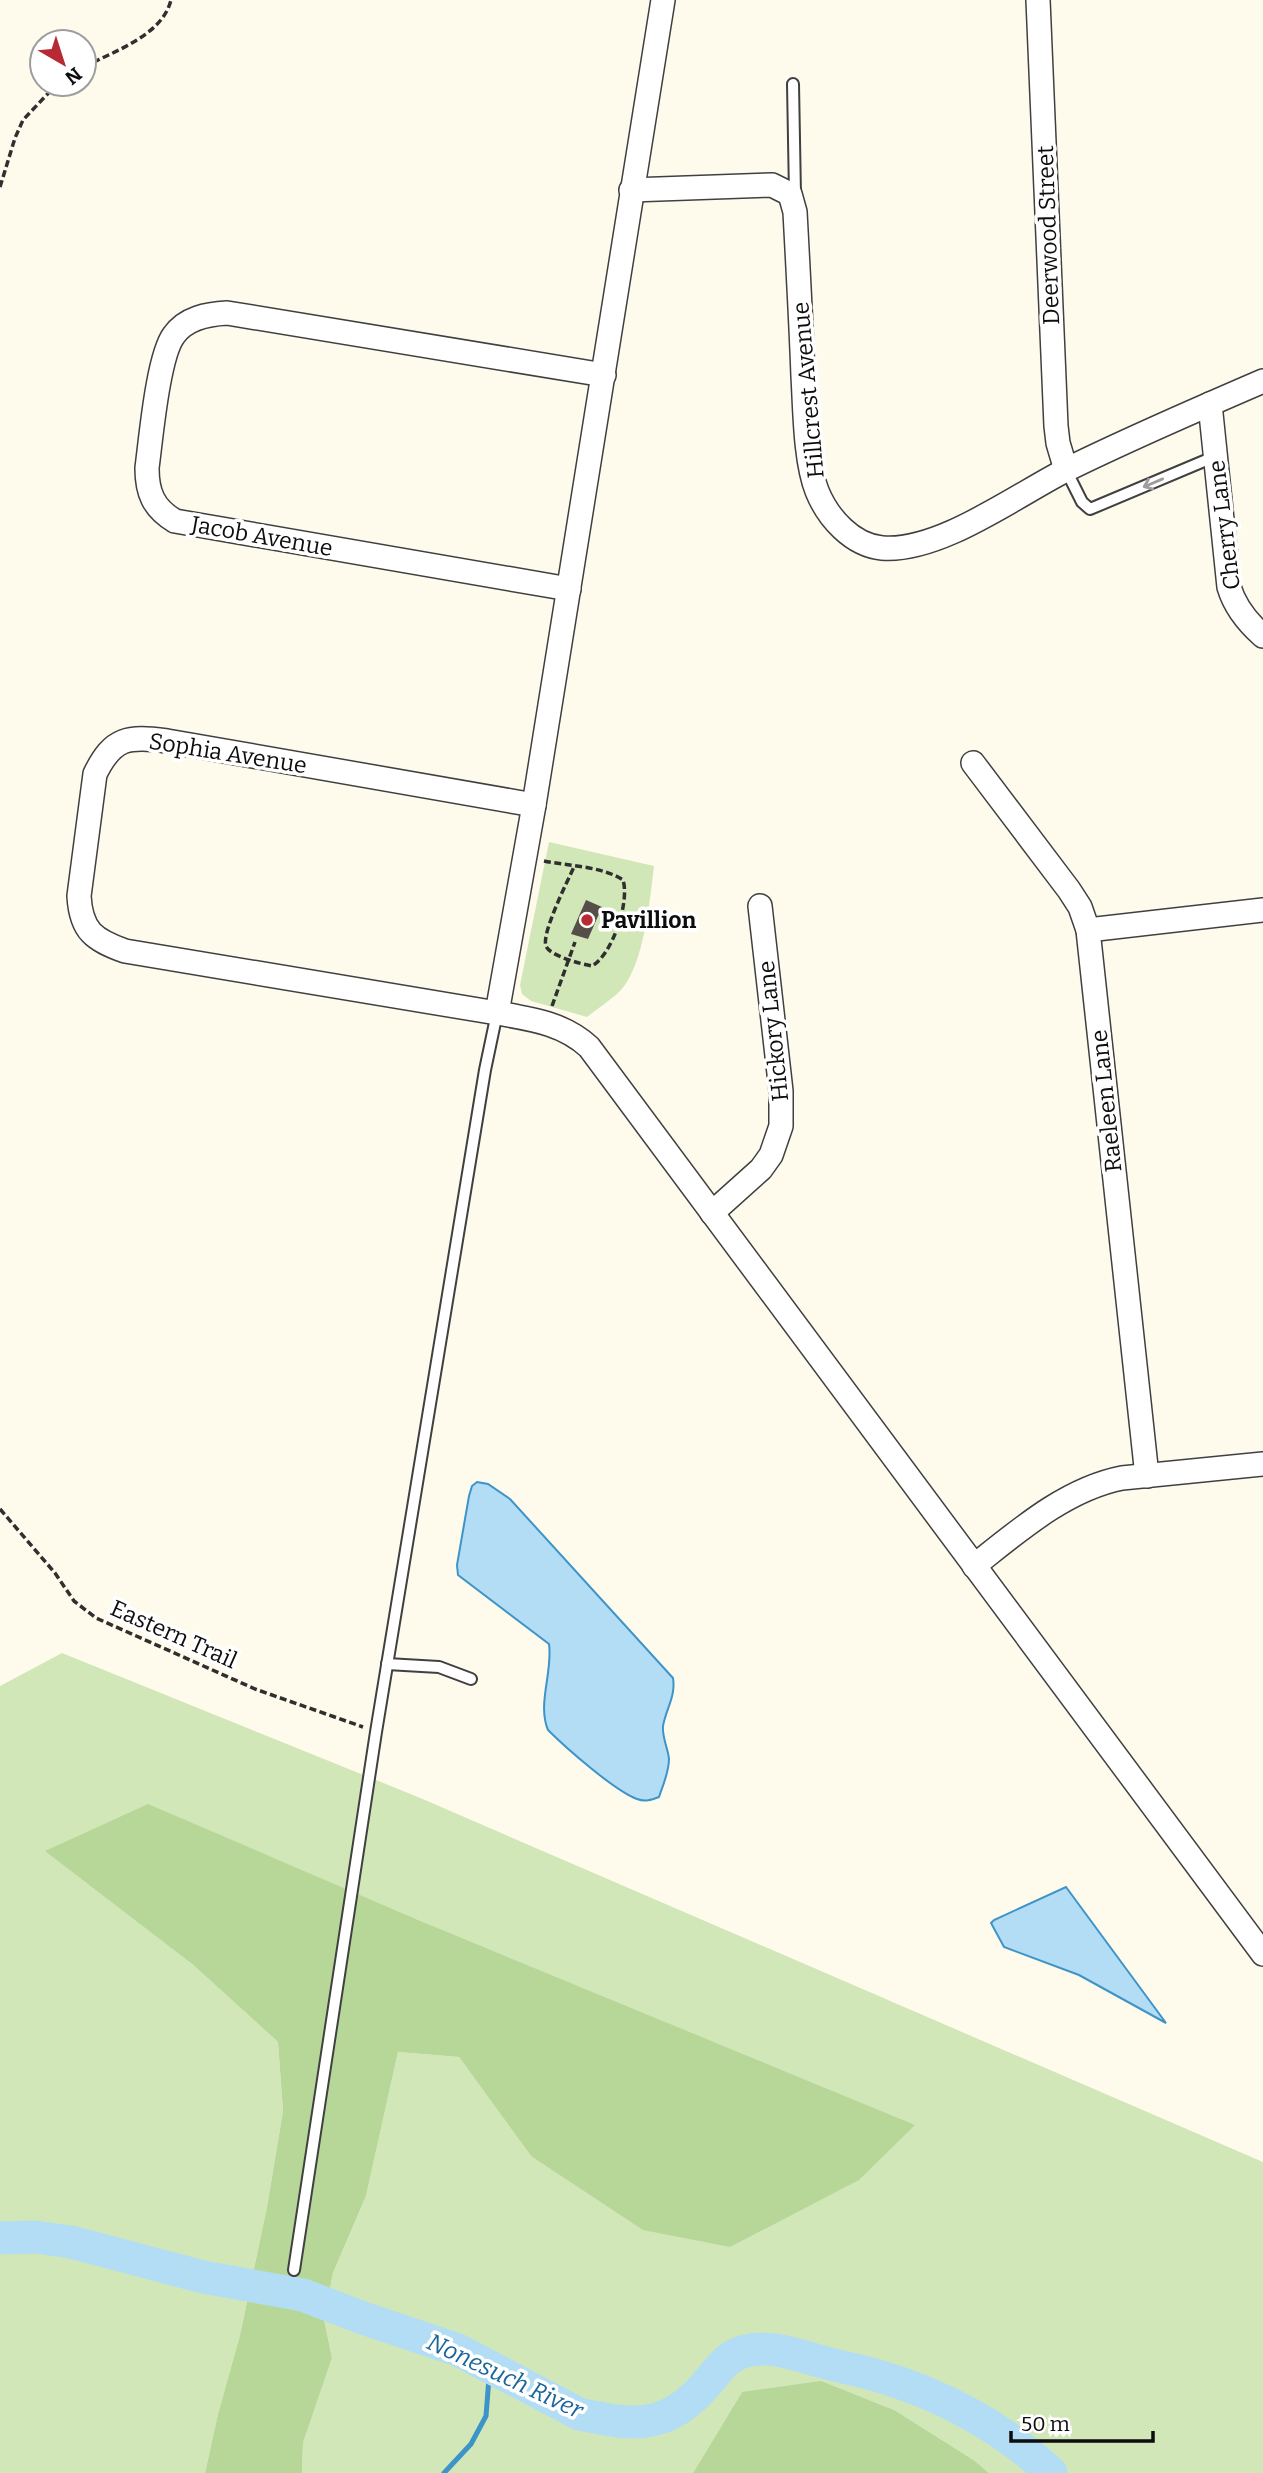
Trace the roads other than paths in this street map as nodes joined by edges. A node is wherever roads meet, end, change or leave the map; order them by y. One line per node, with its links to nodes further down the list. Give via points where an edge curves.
1 (663, 0): 4 (street)
2 (1038, 0): 10 (street, Deerwood Street, via 1056,426)
3 (793, 84): 5 (lane)
4 (631, 190): 5 (street, via 772,185 790,194); 6 (street)
5 (795, 212): 10 (street, Hillcrest Avenue, via 812,468 823,503 839,526 874,547 908,547 977,519)
6 (604, 374): 11 (street); 11 (street, Jacob Avenue, via 227,313 203,316 182,326 164,357 147,482 153,502 175,521)
7 (1263, 381): 8 (street, Hillcrest Avenue)
8 (1210, 404): 9 (street, Cherry Lane); 10 (street, Hillcrest Avenue)
9 (1216, 456): 10 (lane, one-way to 10, via 1090,509); 12 (street, Cherry Lane, via 1229,587 1241,613)
10 (1066, 470)
11 (569, 589): 14 (street)
12 (1263, 636)
13 (973, 763): 17 (street, Raeleen Lane, via 1069,890)
14 (534, 805): 18 (street); 18 (street, Sophia Avenue, via 146,738 122,741 111,748 95,775 79,896 83,923 110,946)
15 (760, 906): 19 (street, Hickory Lane, via 781,1126 761,1169)
16 (1263, 910): 17 (street)
17 (1088, 930): 21 (street, Raeleen Lane)
18 (497, 1013): 19 (street, Sophia Avenue, via 564,1028 589,1046); 23 (lane)
19 (712, 1213): 22 (street, Sophia Avenue)
20 (1263, 1464): 21 (street)
21 (1147, 1476): 22 (street, via 1089,1488 1044,1514)
22 (974, 1566): 25 (street, Sophia Avenue)
23 (387, 1664): 24 (lane, via 439,1668); 26 (lane)
24 (471, 1679)
25 (1263, 1954)
26 (294, 2270)

